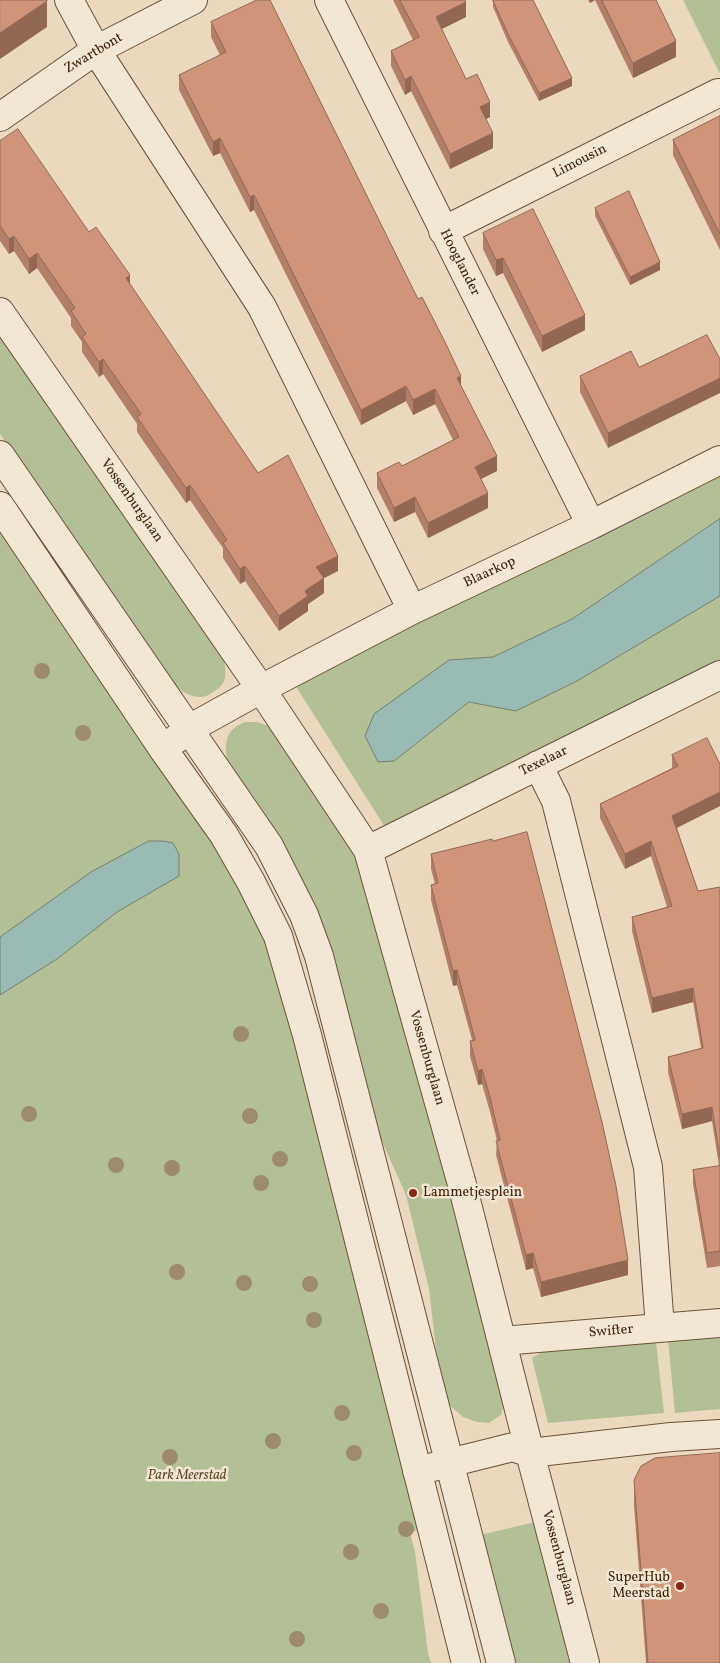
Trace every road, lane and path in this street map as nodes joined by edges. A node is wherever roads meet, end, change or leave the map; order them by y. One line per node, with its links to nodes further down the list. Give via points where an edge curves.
1 (69, 0): 4 (street)
2 (193, 0): 4 (street, Zwartbont)
3 (329, 0): 7 (street, Hooglander)
4 (96, 50): 6 (street, Zwartbont); 13 (street, via 262,307)
5 (718, 93): 7 (street, Limousin)
6 (0, 117)
7 (443, 231): 12 (street, Hooglander)
8 (0, 312): 15 (street, Vossenburglaan)
9 (0, 455): 16 (street)
10 (720, 460): 12 (street, Blaarkop)
11 (0, 506): 17 (street)
12 (591, 525): 13 (street, Blaarkop)
13 (412, 610): 15 (street, Blaarkop)
14 (720, 675): 18 (street, Texelaar)
15 (261, 690): 16 (street); 19 (street, Vossenburglaan)
16 (189, 729): 17 (street); 25 (street, via 269,846 304,915 319,956)
17 (163, 749): 26 (street, via 224,835 278,936 307,1035)
18 (538, 765): 19 (street, Texelaar); 21 (street, via 556,801 648,1167)
19 (368, 850): 22 (street, Vossenburglaan, via 463,1188)
20 (720, 1323): 21 (street, Swifter)
21 (660, 1328): 22 (street, Swifter)
22 (502, 1341): 24 (street, Vossenburglaan)
23 (720, 1434): 24 (street)
24 (530, 1453): 25 (street, via 513,1447); 29 (street, Vossenburglaan)
25 (450, 1463): 26 (street); 28 (street)
26 (417, 1471): 27 (street)
27 (466, 1663)
28 (501, 1663)
29 (585, 1663)

